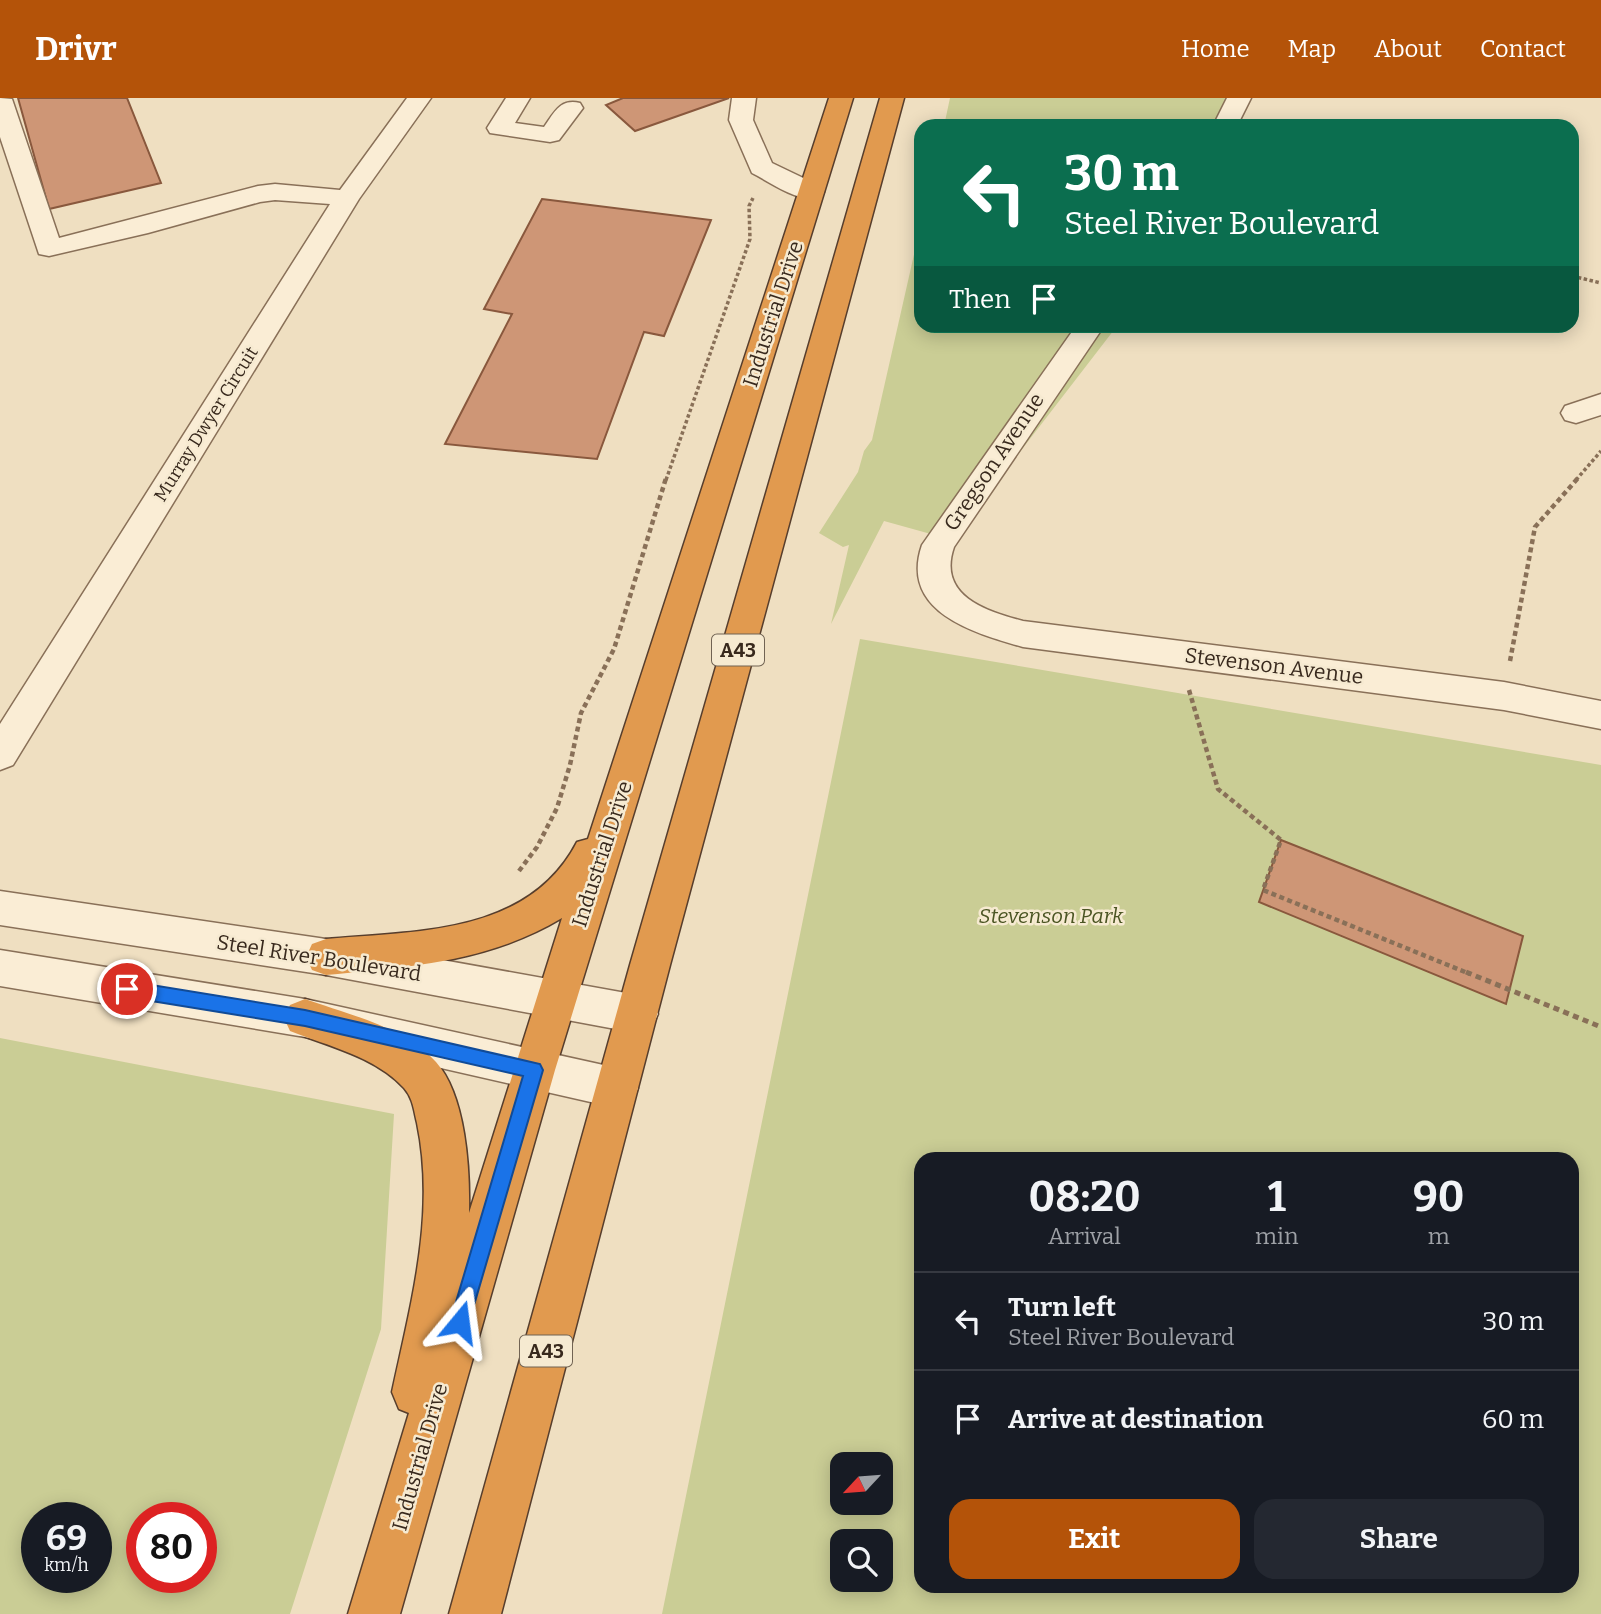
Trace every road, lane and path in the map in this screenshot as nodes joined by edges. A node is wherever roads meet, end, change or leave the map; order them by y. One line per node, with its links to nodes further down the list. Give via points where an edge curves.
1 (419, 98): 12 (street, Murray Dwyer Circuit)
2 (518, 98): 8 (street, via 499,128 550,135)
3 (744, 98): 10 (street, via 741,120)
4 (841, 98): 11 (highway, Industrial Drive)
5 (892, 98): 28 (highway, A43)
6 (1239, 98): 9 (street)
7 (0, 99): 12 (street, via 49,248 258,194)
8 (571, 108)
9 (1228, 119)
10 (761, 167): 11 (street); 23 (path, via 749,206 750,239 678,440 614,649 583,705 562,794 546,833)
11 (811, 192): 22 (highway, Industrial Drive)
12 (347, 198): 21 (street, Murray Dwyer Circuit)
13 (1579, 278): 14 (path)
14 (1601, 283)
15 (1085, 333): 17 (street, Gregson Avenue, via 937,545 933,566 937,584)
16 (1601, 451): 19 (path, via 1535,527)
17 (952, 605): 18 (street, Stevenson Avenue, via 979,622 1023,634)
18 (1183, 654): 19 (street, Stevenson Avenue); 30 (path, via 1186,682 1218,789 1282,840 1263,890)
19 (1504, 696): 20 (street, Stevenson Avenue)
20 (1601, 715)
21 (0, 755)
22 (621, 797): 25 (highway, via 577,880 528,919 463,942); 27 (highway, Industrial Drive)
23 (517, 874)
24 (0, 908): 25 (street, Steel River Boulevard)
25 (326, 957): 27 (street, Steel River Boulevard)
26 (0, 968): 29 (street)
27 (556, 999): 28 (street, Steel River Boulevard); 31 (highway, Industrial Drive)
28 (636, 1014): 32 (highway, A43)
29 (305, 1018): 31 (street); 33 (highway, via 376,1045 405,1063 429,1087 443,1135 445,1250)
30 (1601, 1027)
31 (534, 1070): 32 (street); 33 (highway, Industrial Drive)
32 (617, 1088): 34 (highway, A43)
33 (372, 1614)
34 (475, 1614)

